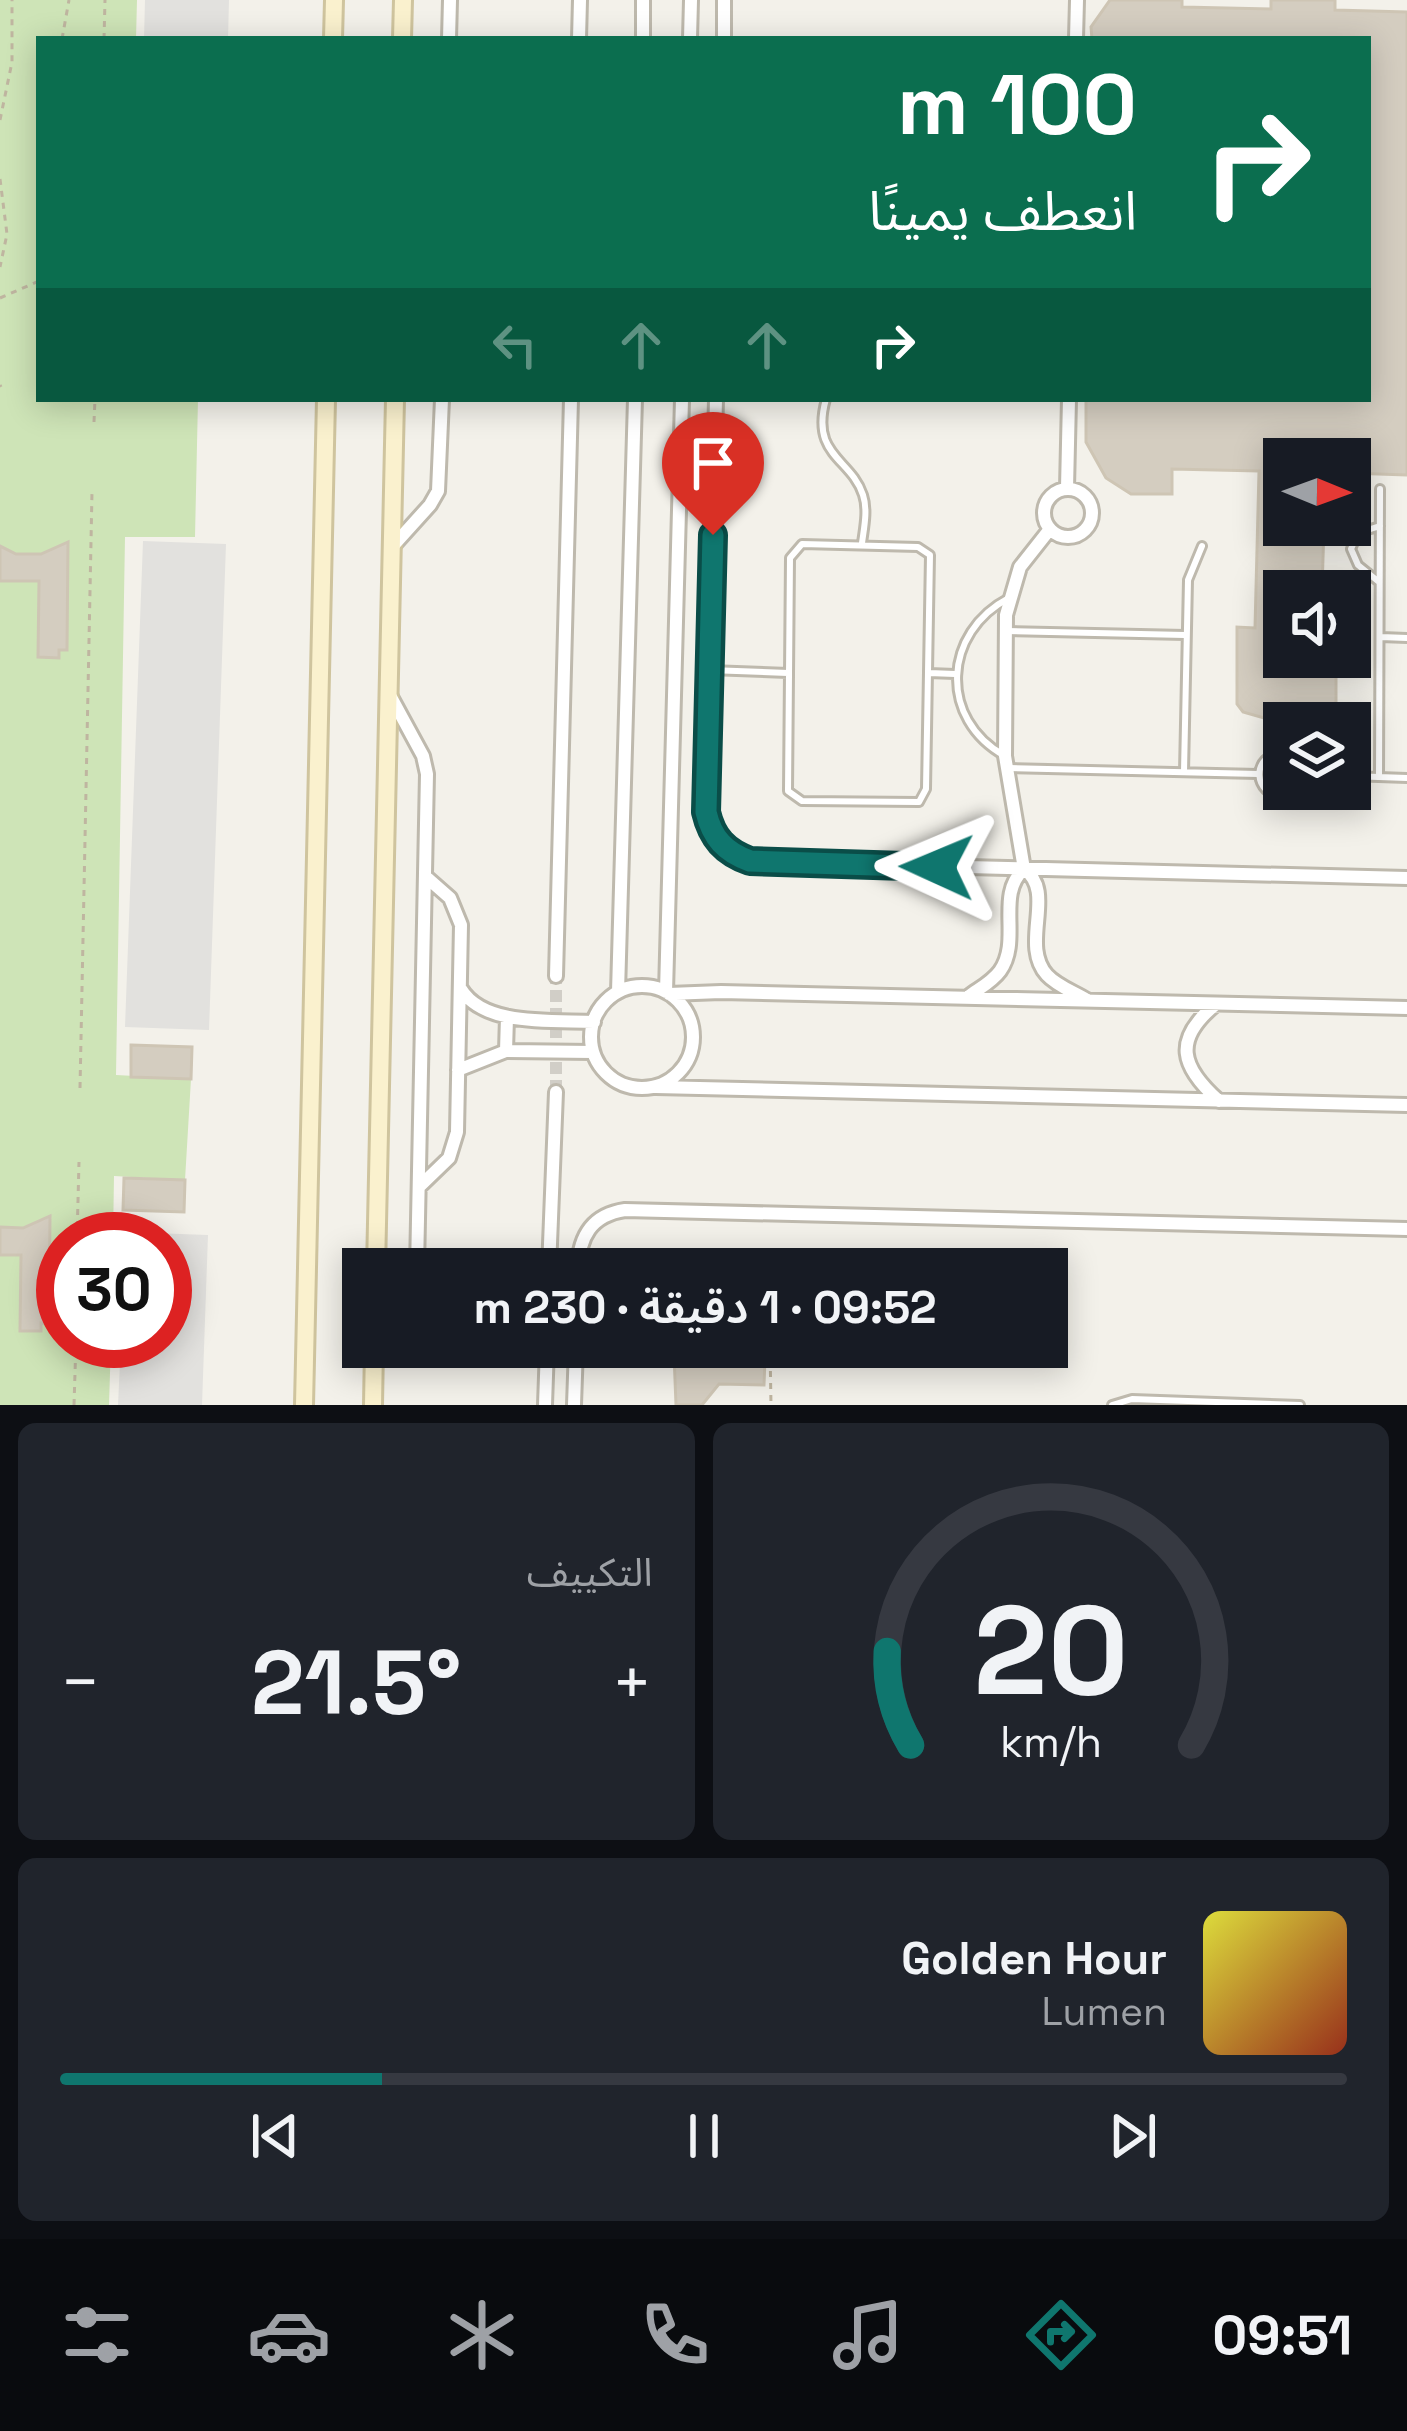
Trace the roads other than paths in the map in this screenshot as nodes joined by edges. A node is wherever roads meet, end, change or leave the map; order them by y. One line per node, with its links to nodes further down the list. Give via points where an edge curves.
1 (334, 0): 9 (main road)
2 (403, 0): 10 (main road)
3 (450, 0): 11 (street)
4 (580, 0): 12 (street)
5 (643, 0): 13 (street)
6 (691, 0): 14 (street)
7 (724, 0): 15 (street)
8 (1077, 0): 16 (street)
9 (333, 36)
10 (402, 36)
11 (449, 36)
12 (579, 36)
13 (643, 36)
14 (690, 36)
15 (724, 36)
16 (1076, 36)
17 (326, 402): 85 (main road)
18 (395, 402): 31 (main road)
19 (442, 402): 31 (street, via 438,491)
20 (571, 402): 57 (street)
21 (635, 402): 59 (street)
22 (682, 402): 60 (street)
23 (716, 402): 39 (street)
24 (826, 402): 30 (lane, via 827,444 864,497)
25 (1069, 402): 26 (street)
26 (1067, 488): 29 (street, via 1045,503); 29 (street, via 1087,497 1089,526 1070,537)
27 (1380, 489): 28 (lane)
28 (1380, 526): 33 (lane); 33 (lane, via 1358,533 1351,549)
29 (1050, 529): 34 (street, via 1019,567)
30 (862, 545): 40 (lane, via 802,544 791,553); 41 (lane, via 918,547 930,555)
31 (393, 546): 43 (main road)
32 (1202, 546): 36 (lane, via 1190,570)
33 (1380, 583): 37 (lane)
34 (1009, 598): 35 (street); 42 (lane, via 967,634)
35 (1006, 631): 36 (lane); 44 (street)
36 (1186, 635): 46 (lane)
37 (1380, 637): 38 (lane); 49 (lane)
38 (1407, 638)
39 (709, 670): 40 (lane); 52 (street, via 706,812 716,838 737,856)
40 (788, 673): 41 (lane, via 790,795 910,804 926,794)
41 (929, 673): 42 (lane)
42 (956, 674): 44 (lane, via 968,723)
43 (389, 695): 53 (street, via 426,765); 76 (main road)
44 (1005, 762): 46 (lane); 52 (street)
45 (1263, 764): 47 (lane)
46 (1184, 772): 47 (lane)
47 (1258, 774): 51 (lane)
48 (1371, 777): 49 (lane)
49 (1379, 777): 50 (lane)
50 (1407, 778)
51 (1263, 788)
52 (1024, 869): 54 (street); 55 (street, via 1011,886); 56 (street, via 1037,885)
53 (425, 876): 58 (street, via 459,916); 74 (street)
54 (1407, 878)
55 (1010, 933): 56 (street); 61 (street, via 1002,967)
56 (1035, 933): 62 (street, via 1042,969)
57 (556, 976)
58 (460, 985): 65 (street, via 475,1004); 69 (street)
59 (618, 992): 60 (street, via 642,986); 66 (street)
60 (668, 993): 61 (street); 70 (street, via 689,1016 693,1045 681,1071)
61 (967, 998): 62 (street)
62 (1088, 1000): 63 (street)
63 (1216, 1004): 64 (street); 72 (street, via 1192,1026 1186,1048 1196,1080)
64 (1407, 1008)
65 (507, 1017): 66 (street); 67 (street)
66 (594, 1022): 68 (street)
67 (506, 1051): 68 (street); 69 (street)
68 (593, 1052): 70 (street, via 618,1082)
69 (458, 1070): 74 (street, via 455,1145)
70 (656, 1087): 72 (street)
71 (556, 1092): 78 (street)
72 (1219, 1101): 73 (street)
73 (1407, 1105)
74 (419, 1186): 77 (street)
75 (1407, 1229): 79 (street, via 625,1210 599,1218)
76 (376, 1248)
77 (418, 1248)
78 (550, 1248)
79 (583, 1248)
80 (374, 1368): 86 (main road)
81 (546, 1368): 87 (street)
82 (575, 1368): 88 (street)
83 (1184, 1402): 84 (lane); 89 (lane)
84 (1216, 1403): 90 (lane)
85 (304, 1405)
86 (373, 1405)
87 (544, 1405)
88 (574, 1405)
89 (1112, 1405)
90 (1300, 1405)

